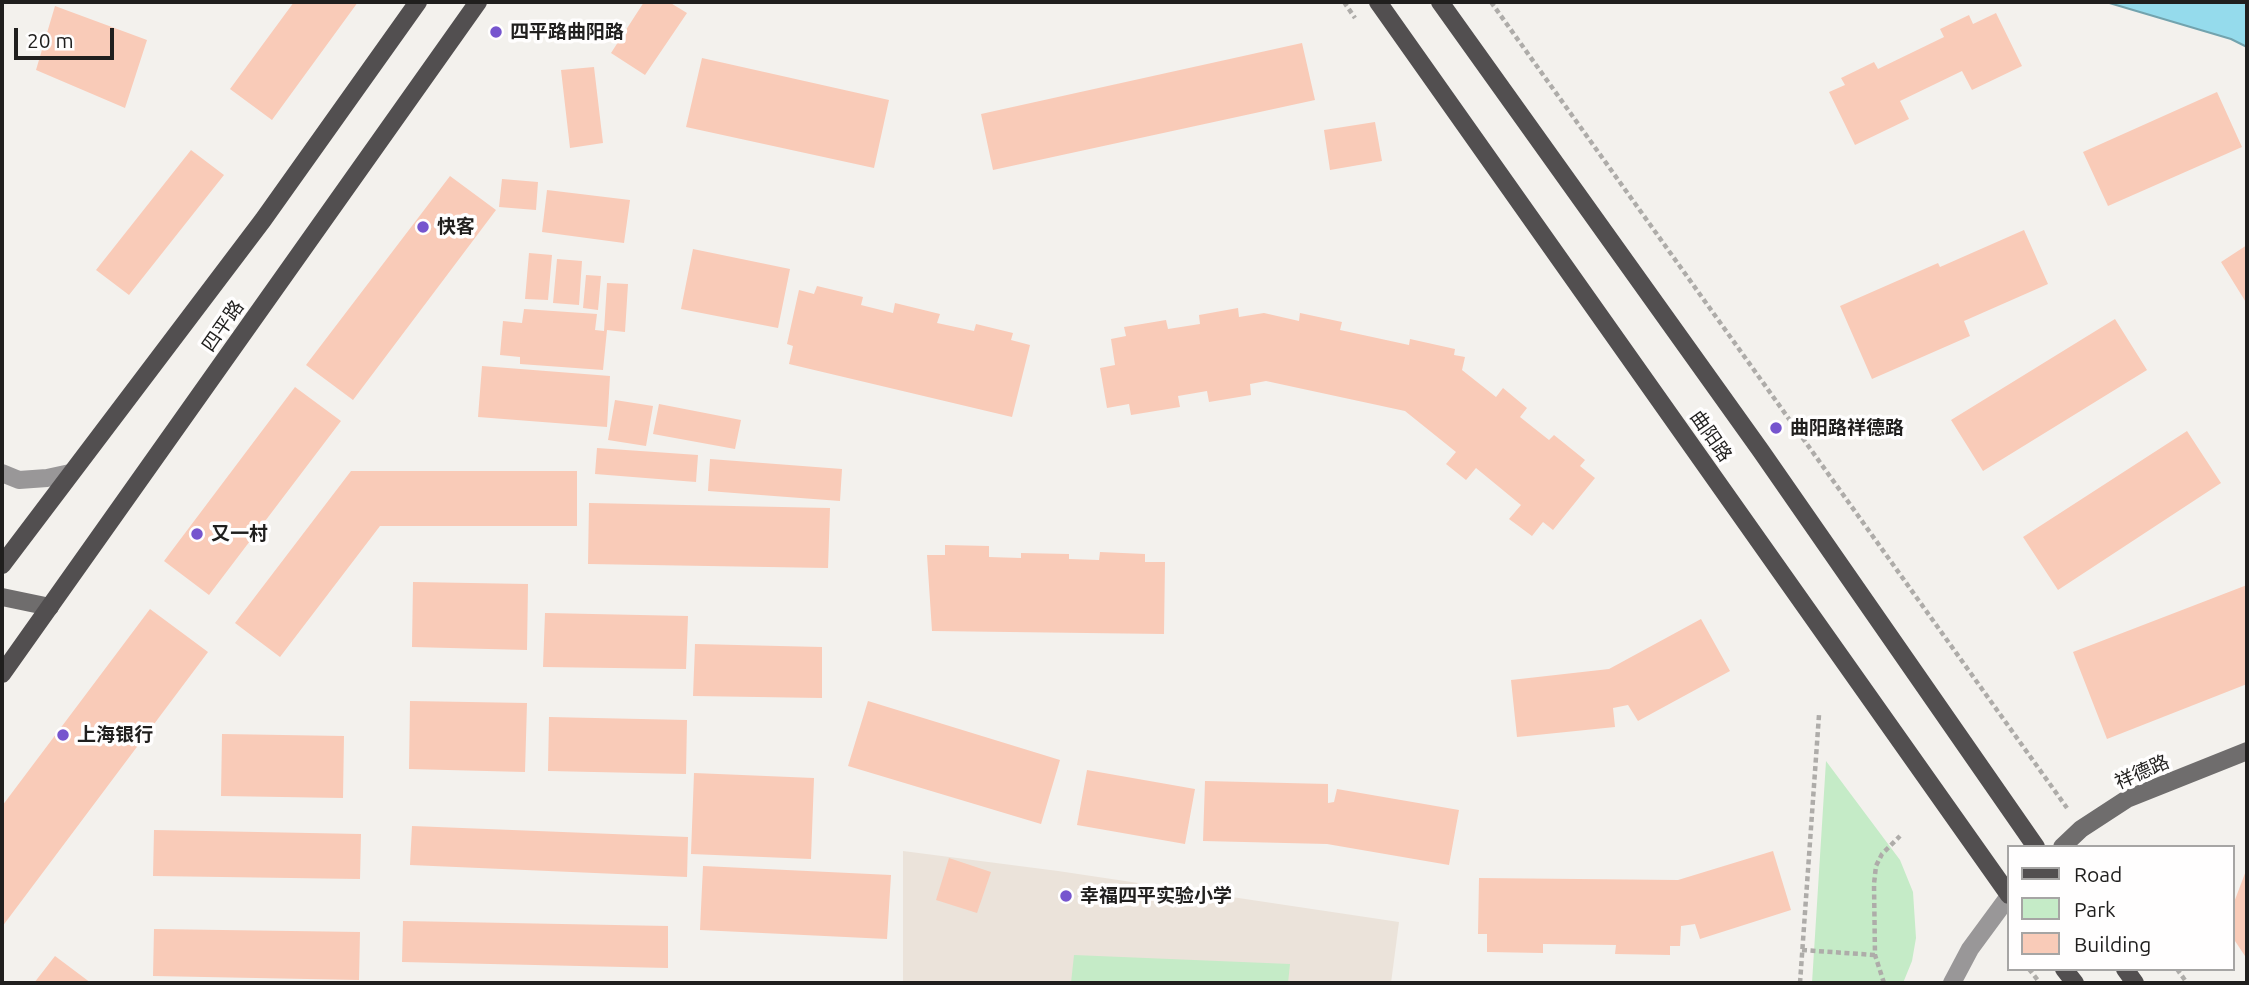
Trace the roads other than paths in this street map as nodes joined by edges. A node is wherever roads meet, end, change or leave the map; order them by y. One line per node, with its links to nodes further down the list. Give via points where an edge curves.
1 (418, 2): 6 (main road, 四平路, via 263,220)
2 (478, 2): 9 (main road, 四平路)
3 (1378, 2): 14 (main road, 曲阳路)
4 (1440, 2): 12 (main road, 曲阳路, via 1761,451)
5 (2, 473): 6 (street, via 19,480)
6 (69, 473): 7 (main road, 四平路)
7 (2, 565)
8 (2, 597): 9 (street)
9 (50, 607): 10 (main road, 四平路)
10 (2, 674)
11 (2247, 751): 13 (street, 祥德路, via 2127,799)
12 (2035, 845)
13 (2064, 845)
14 (2008, 895)
15 (2008, 897): 16 (street, via 1970,949)
16 (1952, 983)

